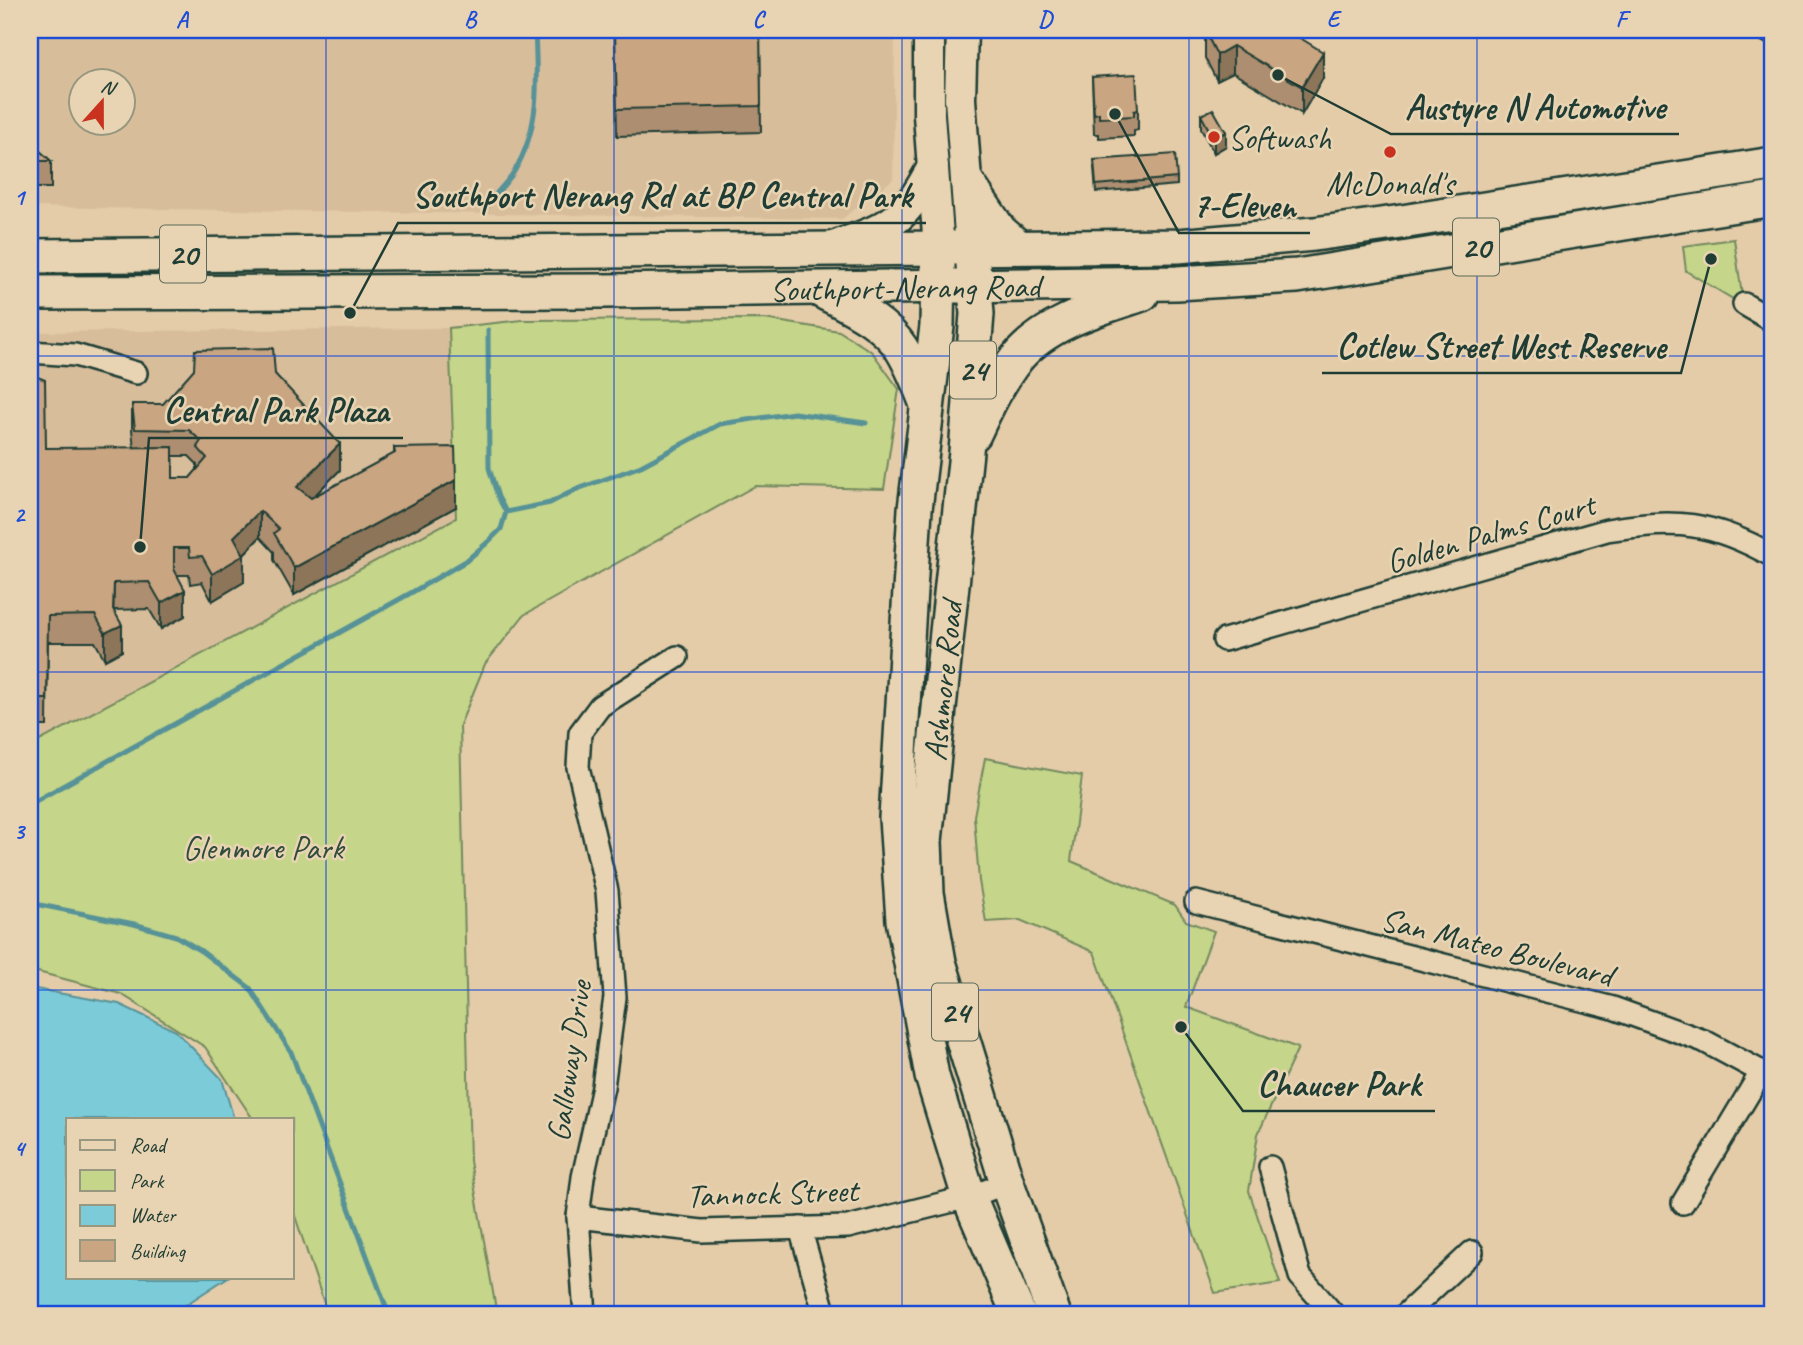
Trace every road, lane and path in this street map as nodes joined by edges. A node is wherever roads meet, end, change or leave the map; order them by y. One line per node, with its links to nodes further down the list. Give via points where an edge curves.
1 (929, 30): 6 (main road, Ashmore Road)
2 (962, 30): 7 (main road, Ashmore Road)
3 (1766, 30): 4 (street)
4 (1773, 34)
5 (1773, 164): 10 (main road, Southport-Nerang Road / 20, via 1314,234 1178,246)
6 (933, 167): 9 (main road, Ashmore Road); 11 (main road, via 898,217)
7 (965, 177): 9 (main road, Ashmore Road); 10 (main road, via 1002,230)
8 (1773, 199): 13 (main road, Southport-Nerang Road / 20, via 1297,276)
9 (955, 248): 10 (main road, Southport-Nerang Road / 20); 11 (main road, Southport-Nerang Road / 20); 14 (main road, Ashmore Road / 24); 16 (main road, Ashmore Road / 24)
10 (1022, 248)
11 (828, 250): 12 (main road, Southport-Nerang Road / 20)
12 (30, 256)
13 (1177, 283): 16 (main road, Southport-Nerang Road / 20); 23 (main road, via 1095,310 1031,344 994,394)
14 (938, 287): 15 (main road, Southport-Nerang Road / 20); 16 (main road, Southport-Nerang Road / 20); 22 (main road, Ashmore Road / 24)
15 (815, 288): 17 (main road, Southport-Nerang Road / 20); 22 (main road, via 875,321 892,337 909,361)
16 (976, 288): 23 (main road, Ashmore Road / 24)
17 (30, 293)
18 (1744, 304): 19 (street)
19 (1773, 321)
20 (30, 352): 21 (street, via 75,355)
21 (136, 373)
22 (927, 405): 31 (main road, Ashmore Road / 24, via 915,509 896,818 910,967 932,1076)
23 (966, 452): 30 (main road, Ashmore Road / 24, via 925,841 927,893 939,962)
24 (1773, 556): 25 (street, Golden Palms Court, via 1749,542 1696,524 1650,523 1607,530)
25 (1224, 640)
26 (677, 657): 33 (street, Galloway Drive, via 600,706 580,733 578,767 607,891 615,997)
27 (1196, 902): 28 (street, San Mateo Boulevard, via 1613,1008 1704,1041)
28 (1768, 1074): 32 (street)
29 (1270, 1167): 40 (street, via 1300,1276)
30 (1007, 1183): 31 (street, Tannock Street); 39 (main road, Ashmore Road / 24)
31 (969, 1197): 34 (street, Tannock Street, via 848,1227); 38 (main road, Ashmore Road / 24)
32 (1683, 1203)
33 (578, 1217): 34 (street, Tannock Street, via 702,1231); 36 (street, Galloway Drive)
34 (800, 1228): 37 (street)
35 (1472, 1252): 41 (street)
36 (585, 1315)
37 (825, 1315)
38 (1020, 1315)
39 (1054, 1315)
40 (1334, 1315)
41 (1405, 1315)

